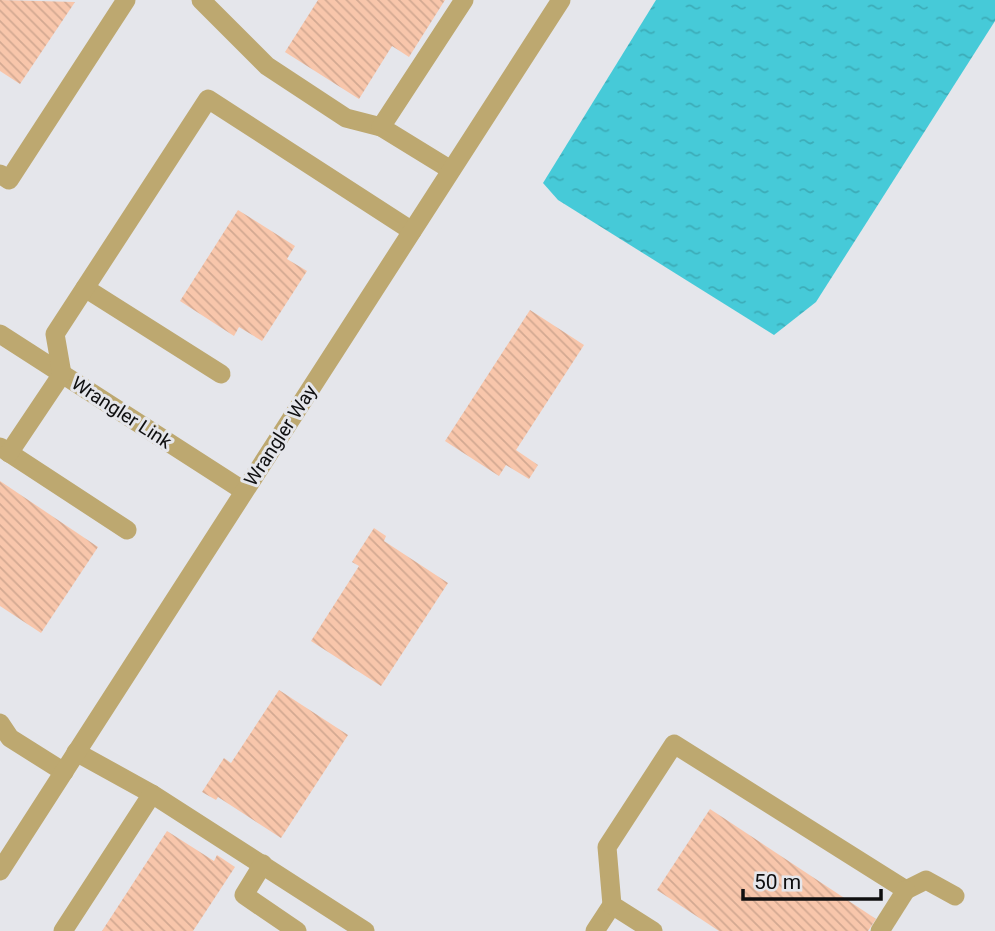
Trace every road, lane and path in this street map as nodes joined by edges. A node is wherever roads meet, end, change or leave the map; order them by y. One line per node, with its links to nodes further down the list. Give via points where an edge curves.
1 (126, 0): 7 (street, via 9,180)
2 (201, 0): 5 (street, via 267,66 346,118)
3 (464, 0): 5 (street)
4 (561, 0): 6 (street, Wrangler Way)
5 (381, 127): 6 (street)
6 (451, 170): 8 (street, Wrangler Way)
7 (0, 174)
8 (412, 231): 9 (street, via 208,99); 14 (street, Wrangler Way)
9 (85, 288): 11 (street, via 55,334); 12 (street)
10 (0, 334): 11 (street, Wrangler Link)
11 (62, 374): 13 (street); 14 (street, Wrangler Link)
12 (221, 374)
13 (5, 450): 15 (street)
14 (244, 491): 17 (street, Wrangler Way)
15 (127, 530)
16 (0, 723): 18 (street, via 10,738)
17 (76, 752): 18 (street, Wrangler Way); 19 (street)
18 (64, 772): 21 (street, Wrangler Way)
19 (152, 794): 20 (street); 25 (street)
20 (263, 864): 26 (street, via 244,895); 27 (street)
21 (0, 871)
22 (906, 890): 23 (street, via 926,880); 24 (street, via 674,744 607,847); 30 (street)
23 (955, 895)
24 (612, 905): 28 (street); 29 (street)
25 (63, 931)
26 (297, 931)
27 (365, 931)
28 (595, 931)
29 (653, 931)
30 (880, 931)

